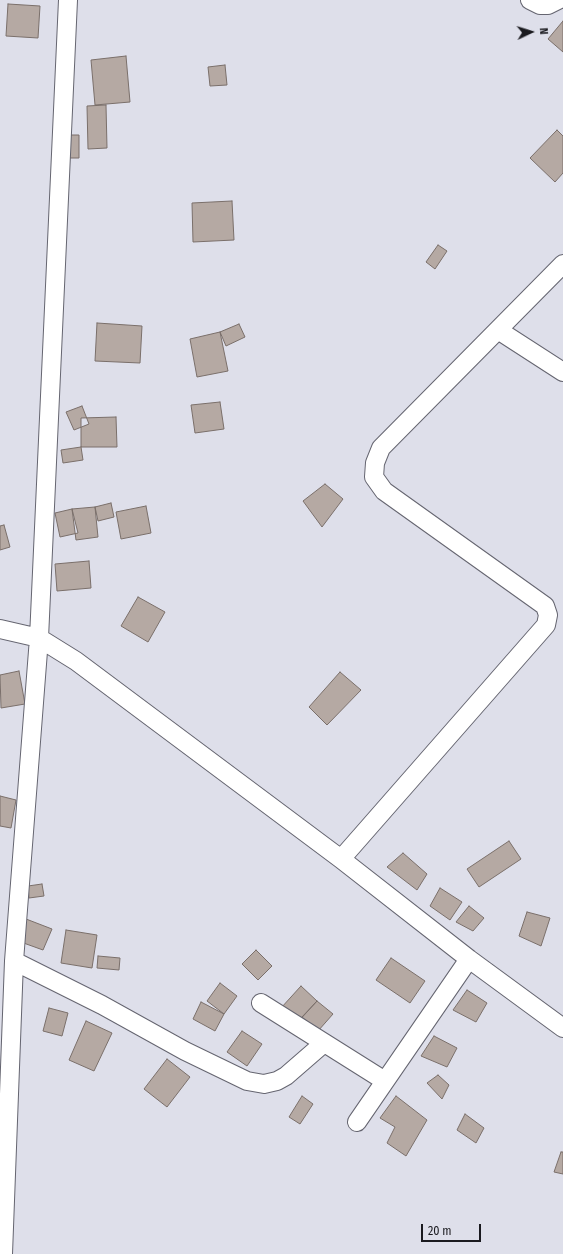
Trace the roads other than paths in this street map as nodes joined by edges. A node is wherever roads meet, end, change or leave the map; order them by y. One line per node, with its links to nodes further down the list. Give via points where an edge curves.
1 (68, 0): 8 (street)
2 (530, 0): 3 (street, via 540,5 548,5)
3 (558, 0)
4 (563, 264): 5 (street)
5 (498, 330): 6 (street); 9 (street, via 381,448 375,463 374,477 384,491 545,606 548,615 546,625)
6 (563, 372)
7 (0, 629): 8 (street)
8 (39, 638): 9 (street, via 76,661); 11 (street)
9 (341, 859): 10 (street)
10 (469, 959): 13 (street); 15 (street)
11 (14, 961): 14 (street, via 247,1081 264,1084 282,1078); 17 (street)
12 (261, 1003): 14 (street)
13 (563, 1028)
14 (324, 1043): 15 (street)
15 (385, 1081): 16 (street)
16 (357, 1122)
17 (3, 1254)

